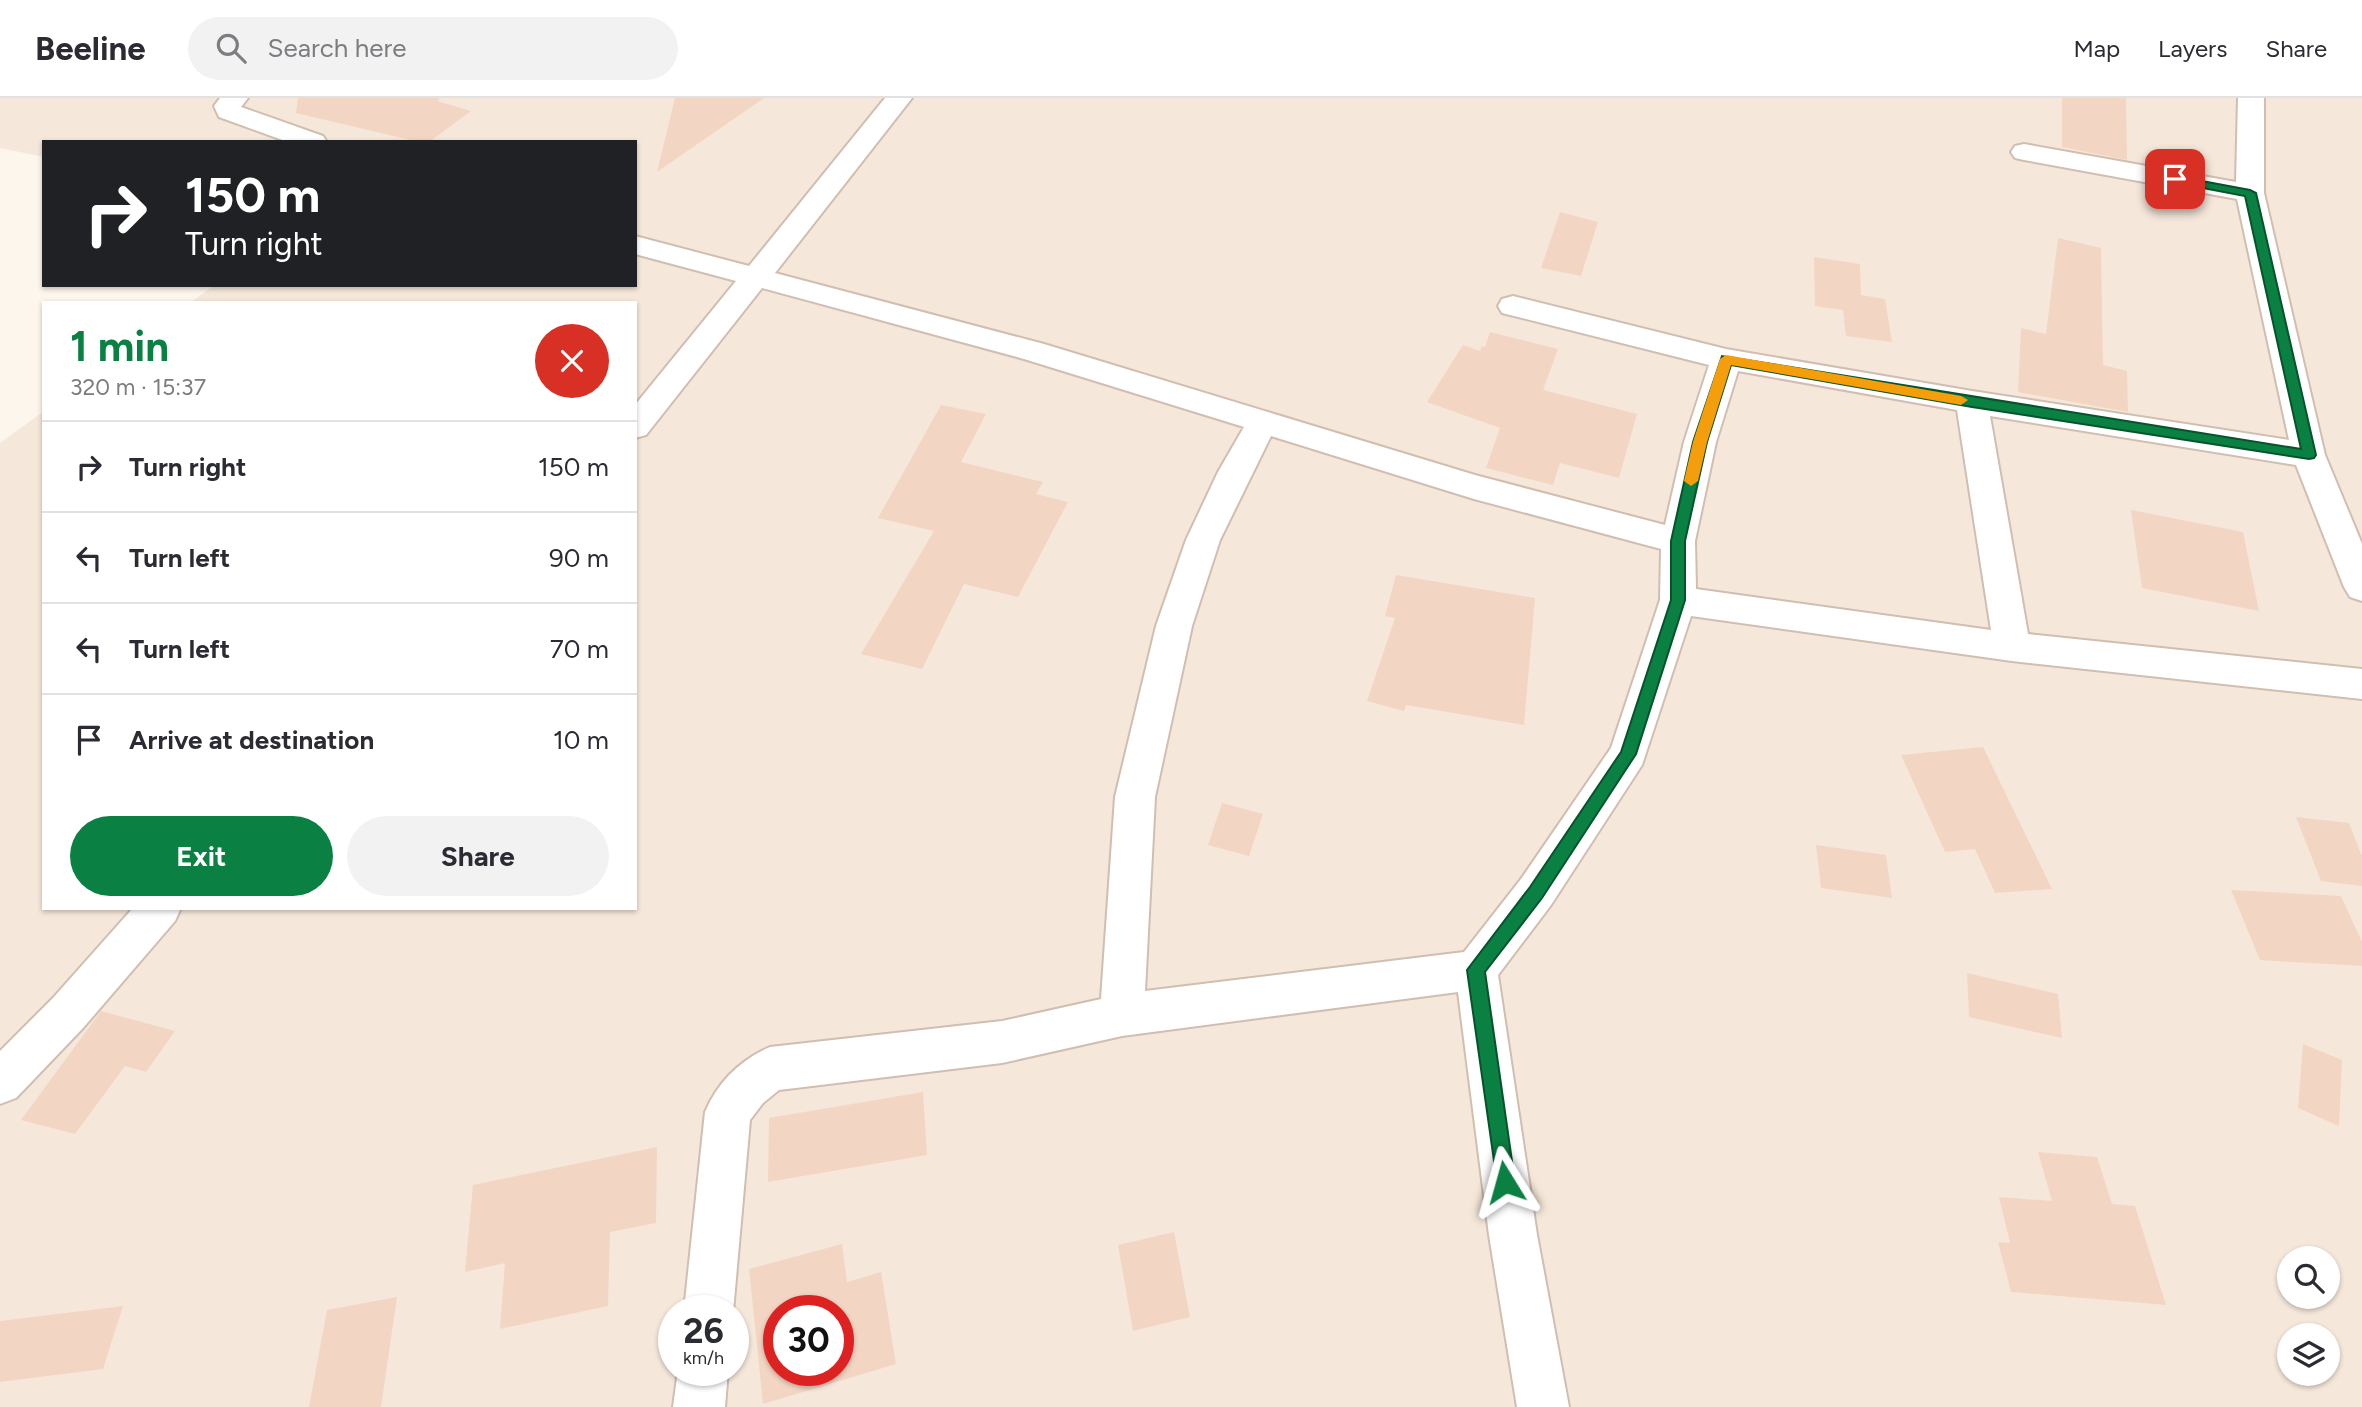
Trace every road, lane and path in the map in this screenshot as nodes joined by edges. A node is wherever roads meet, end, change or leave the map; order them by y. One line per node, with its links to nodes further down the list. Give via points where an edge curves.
1 (235, 98): 4 (street, via 228,111)
2 (899, 98): 8 (street)
3 (2251, 98): 6 (street)
4 (308, 140)
5 (2024, 152): 6 (street)
6 (2250, 193): 14 (street)
7 (637, 246): 8 (street)
8 (753, 277): 12 (street, via 1033,351); 13 (street)
9 (1513, 306): 10 (street)
10 (1726, 359): 11 (street); 15 (street, via 1700,442)
11 (1972, 402): 14 (street); 18 (street)
12 (1263, 422): 15 (street, via 1474,487); 22 (street, via 1203,540 1174,626 1135,797)
13 (637, 424)
14 (2309, 455): 16 (street)
15 (1678, 541): 17 (street)
16 (2362, 587)
17 (1678, 600): 18 (street); 21 (street, via 1628,754 1536,892)
18 (2012, 647): 19 (street)
19 (2362, 684)
20 (158, 910): 23 (street)
21 (1475, 970): 22 (street); 27 (street)
22 (1122, 1015): 24 (street, via 1002,1041 770,1069 747,1087 728,1112)
23 (0, 1082)
24 (711, 1295)
25 (701, 1386): 26 (street)
26 (699, 1407)
27 (1543, 1407)

